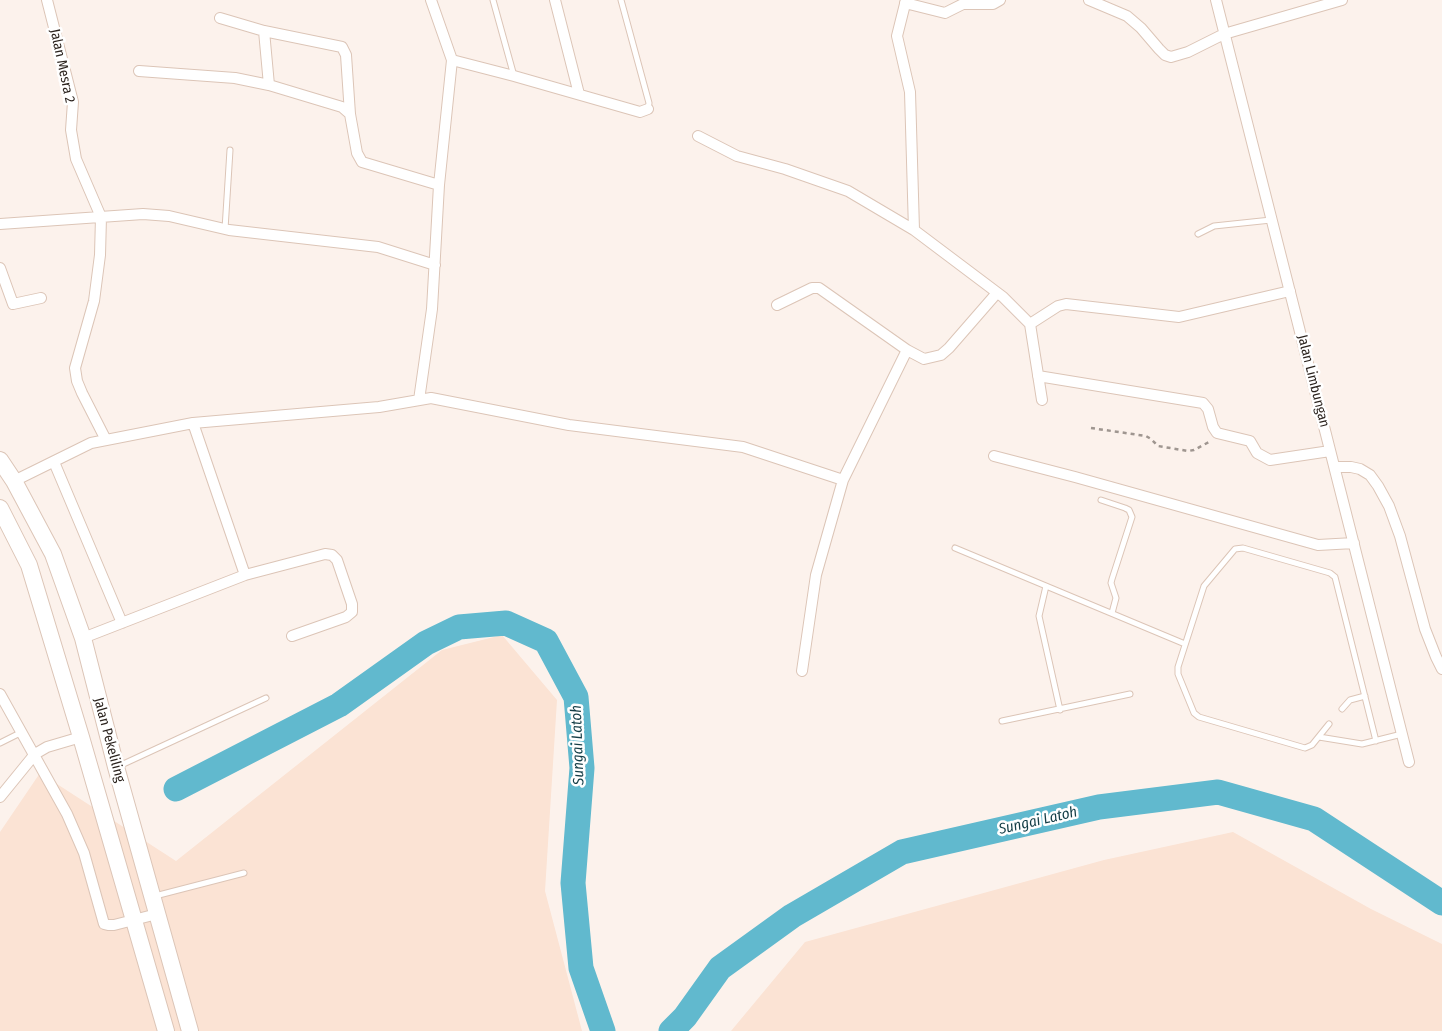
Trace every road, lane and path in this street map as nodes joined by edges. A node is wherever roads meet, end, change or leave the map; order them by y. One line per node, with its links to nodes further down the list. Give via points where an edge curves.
1 (47, 0): 24 (street, Jalan Mesra 2, via 72,102 71,130 76,159)
2 (432, 0): 14 (street)
3 (494, 0): 16 (lane)
4 (555, 0): 18 (street)
5 (621, 0): 19 (lane)
6 (1000, 0): 10 (street, via 992,4 963,4 945,14)
7 (1089, 0): 13 (street, via 1127,16 1165,55 1171,57)
8 (1216, 0): 13 (street, Jalan Limbungan)
9 (1342, 0): 13 (street)
10 (906, 1): 28 (street, via 897,36 910,92)
11 (220, 18): 12 (street)
12 (264, 31): 17 (street); 20 (street, via 342,48 346,55)
13 (1224, 34): 25 (street, Jalan Limbungan)
14 (452, 60): 16 (street); 23 (street)
15 (139, 71): 17 (street, via 235,78)
16 (514, 76): 18 (street)
17 (269, 85): 20 (street, via 342,107)
18 (579, 94): 19 (street, via 640,112)
19 (648, 109)
20 (350, 114): 23 (street, via 357,153 362,162)
21 (698, 136): 28 (street, via 737,156 848,191)
22 (230, 150): 27 (lane)
23 (439, 185): 30 (street)
24 (101, 216): 26 (street); 27 (street, via 168,216); 44 (street, via 94,301 75,368 77,381)
25 (1272, 220): 29 (lane, via 1214,226); 32 (street, Jalan Limbungan)
26 (0, 224)
27 (225, 229): 30 (street, via 378,247)
28 (914, 230): 33 (street)
29 (1198, 234)
30 (435, 264): 39 (street)
31 (0, 268): 34 (street, via 13,304)
32 (1290, 291): 36 (street, via 1179,317 1066,304); 45 (street, Jalan Limbungan)
33 (996, 294): 36 (street); 37 (street, via 950,348 941,354 924,359)
34 (41, 298)
35 (777, 304): 37 (street, via 819,288)
36 (1030, 324): 38 (street)
37 (907, 350): 50 (street)
38 (1038, 376): 40 (street); 43 (street, via 1203,403 1214,431)
39 (420, 400): 41 (street, via 380,407); 50 (street, via 431,398 569,425 737,446)
40 (1042, 400)
41 (193, 423): 44 (street); 56 (street)
42 (1091, 428): 43 (path, via 1146,436 1158,446 1190,451)
43 (1221, 435): 45 (street, via 1250,441 1257,452 1272,460)
44 (106, 440): 48 (street, via 91,443)
45 (1330, 451): 49 (street, Jalan Limbungan)
46 (994, 456): 54 (street, via 1318,544)
47 (0, 460): 51 (main road, Jalan Pekeliling)
48 (54, 462): 51 (street); 59 (street)
49 (1335, 467): 54 (street, Jalan Limbungan); 63 (street, via 1360,469 1370,476 1389,506 1425,629)
50 (843, 480): 64 (street, via 816,575)
51 (14, 481): 61 (main road, Jalan Pekeliling, via 53,554)
52 (1102, 500): 58 (lane, via 1126,508 1132,517 1111,583 1116,598)
53 (0, 508): 75 (main road, Jalan Pekeliling, via 29,565)
54 (1354, 543): 74 (street, Jalan Limbungan)
55 (955, 548): 57 (lane)
56 (245, 575): 59 (street); 60 (street, via 326,554 335,557 352,612)
57 (1046, 586): 58 (lane); 70 (lane, via 1039,616)
58 (1112, 613): 62 (lane)
59 (122, 623): 61 (street)
60 (292, 636)
61 (83, 638): 81 (main road, Jalan Pekeliling)
62 (1185, 644): 67 (lane, via 1204,586 1235,549 1243,548 1330,573 1336,580); 76 (lane, via 1178,672 1196,715 1301,748 1309,747)
63 (1442, 669)
64 (802, 671)
65 (0, 694): 73 (street)
66 (1130, 694): 70 (lane)
67 (1365, 696): 69 (lane, via 1350,700); 77 (lane)
68 (266, 698): 81 (lane)
69 (1342, 709)
70 (1060, 710): 71 (lane)
71 (1002, 721)
72 (1329, 724): 76 (lane)
73 (22, 732): 78 (lane); 79 (street)
74 (1402, 734): 77 (lane); 80 (street, Jalan Limbungan)
75 (81, 737): 79 (street); 86 (main road, Jalan Pekeliling)
76 (1318, 737): 77 (lane, via 1362,744)
77 (1376, 741)
78 (0, 743)
79 (35, 754): 82 (street); 86 (street, via 84,853 102,920 108,926)
80 (1410, 762)
81 (116, 767): 84 (main road, Jalan Pekeliling)
82 (0, 797)
83 (244, 873): 84 (lane)
84 (152, 896): 85 (main road, Jalan Pekeliling)
85 (157, 914): 86 (street); 88 (main road, Jalan Pekeliling)
86 (135, 920): 87 (main road, Jalan Pekeliling)
87 (166, 1031)
88 (190, 1031)

